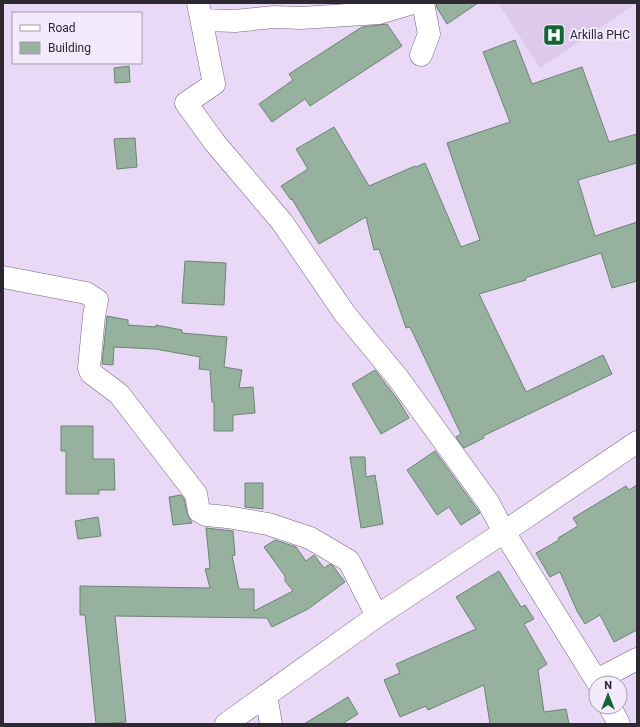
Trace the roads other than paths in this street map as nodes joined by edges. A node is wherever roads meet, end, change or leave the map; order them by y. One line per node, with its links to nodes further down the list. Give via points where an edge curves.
1 (414, 3): 3 (street)
2 (423, 3): 5 (street, via 429,34)
3 (372, 8): 4 (street, via 301,18 274,17 235,21)
4 (200, 11): 8 (street, via 214,84 186,103 282,222 345,314 398,378 488,502)
5 (421, 55)
6 (3, 277): 9 (street, via 86,293 97,300 89,368 91,373 119,394 196,494 199,511 206,515 268,524 310,538 349,561)
7 (637, 442): 8 (street)
8 (504, 532): 9 (street); 11 (street)
9 (377, 616): 13 (street)
10 (637, 659): 12 (street)
11 (593, 675)
12 (609, 675)
13 (266, 695): 15 (street); 16 (street)
14 (614, 715): 17 (street)
15 (226, 724)
16 (271, 724)
17 (619, 724)

